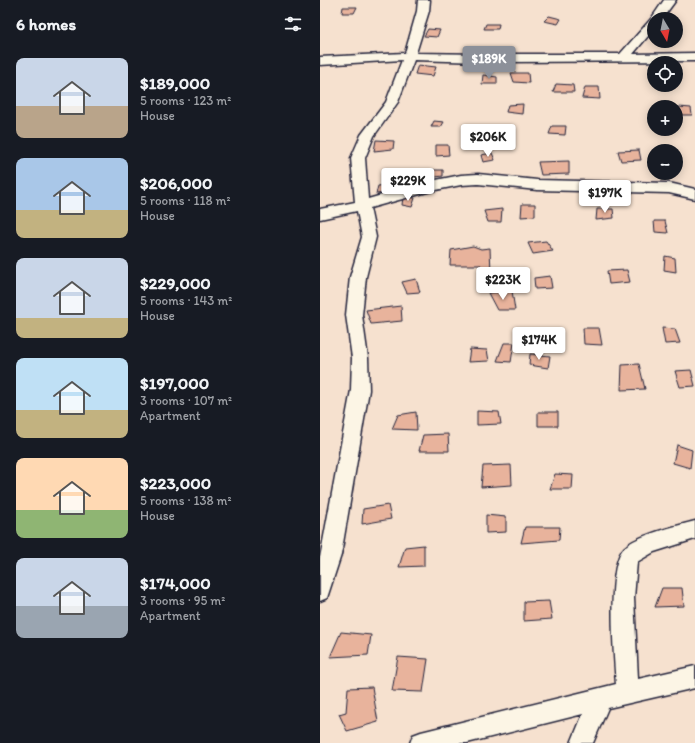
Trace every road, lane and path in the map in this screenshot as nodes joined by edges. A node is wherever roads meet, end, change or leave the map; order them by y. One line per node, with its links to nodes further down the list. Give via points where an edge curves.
1 (424, 0): 5 (street)
2 (670, 0): 3 (street)
3 (661, 12)
4 (647, 30): 6 (street)
5 (409, 56): 6 (street); 8 (street); 10 (street, via 392,102 368,135 358,158)
6 (624, 57): 7 (street)
7 (695, 57)
8 (320, 61)
9 (695, 194): 10 (street, via 669,188 537,185 478,179 431,186)
10 (363, 205): 11 (street); 13 (street, via 369,237 358,277 354,315 360,358 360,390 330,555)
11 (320, 214)
12 (695, 530): 15 (street, via 639,548 628,557 624,572 624,595)
13 (320, 591)
14 (695, 677): 15 (street)
15 (628, 692): 16 (street)
16 (601, 698): 17 (street); 18 (street)
17 (421, 743)
18 (582, 743)

